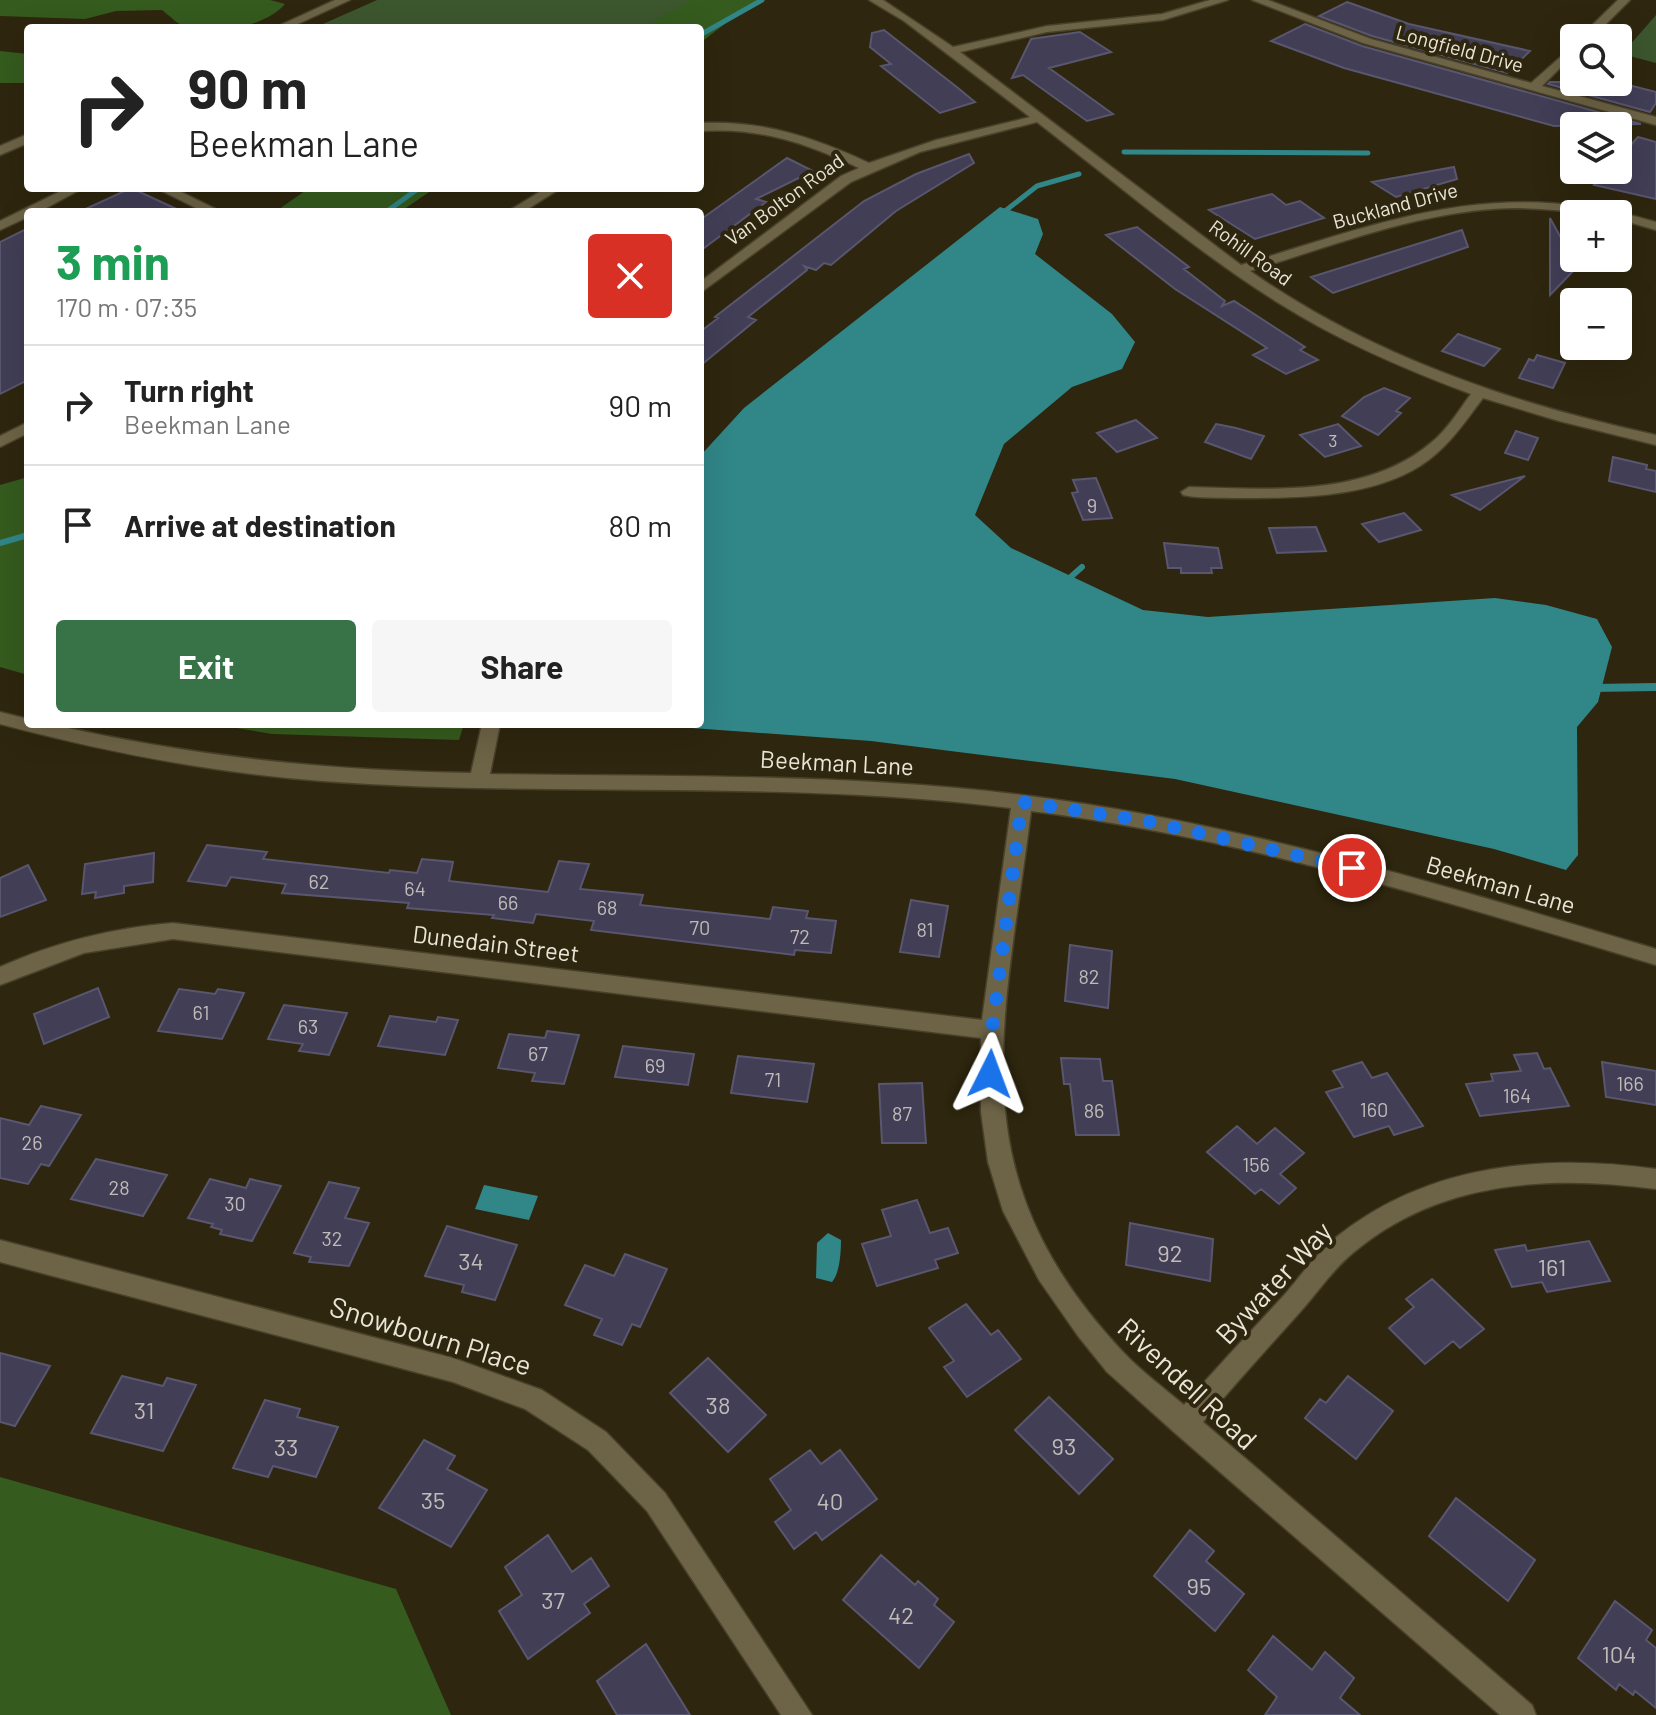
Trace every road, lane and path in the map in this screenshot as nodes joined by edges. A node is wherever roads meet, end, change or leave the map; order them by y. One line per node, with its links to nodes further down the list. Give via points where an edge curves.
1 (313, 0): 7 (street)
2 (344, 0): 7 (street)
3 (875, 0): 10 (street, Rohill Road)
4 (1222, 0): 10 (street, via 1163,17 1058,28)
5 (1258, 0): 12 (street, Longfield Drive, via 1367,41)
6 (1624, 0): 9 (street)
7 (329, 7): 8 (street)
8 (289, 24)
9 (1599, 24)
10 (951, 51): 13 (street, Rohill Road)
11 (1560, 62): 12 (street)
12 (1534, 87): 14 (street, Longfield Drive)
13 (1039, 118): 18 (street, Van Bolton Road); 30 (street, Rohill Road)
14 (1656, 121)
15 (704, 127): 18 (street, via 788,132)
16 (24, 140): 17 (street)
17 (0, 151)
18 (868, 167): 31 (street, Van Bolton Road)
19 (69, 192): 23 (street)
20 (171, 192): 24 (street)
21 (548, 192): 25 (street)
22 (1560, 207): 30 (street, Buckland Drive, via 1477,204)
23 (36, 208)
24 (206, 208)
25 (521, 208)
26 (24, 214): 28 (street)
27 (1632, 219): 29 (street)
28 (5, 223)
29 (1656, 226)
30 (1240, 270): 32 (street, Rohill Road, via 1346,335)
31 (704, 286)
32 (1480, 392): 34 (street, Rohill Road); 36 (street, via 1438,446 1363,482 1305,491)
33 (24, 429): 35 (street)
34 (1656, 440)
35 (0, 442)
36 (1189, 492)
37 (0, 718): 38 (street, Beekman Lane)
38 (24, 724)
39 (41, 728): 41 (street, Beekman Lane, via 144,753 296,772)
40 (490, 728): 41 (street)
41 (479, 781): 42 (street, Beekman Lane, via 783,784)
42 (1022, 802): 43 (street, Beekman Lane, via 1245,841); 45 (street, Rivendell Road)
43 (1656, 957)
44 (0, 976): 45 (street, Dunedain Street, via 51,952 113,935 173,931)
45 (992, 1030): 48 (street, Rivendell Road, via 989,1096 997,1155 1015,1211 1068,1305 1116,1363)
46 (1656, 1179): 48 (street, Bywater Way, via 1609,1171 1492,1176 1383,1218 1346,1243)
47 (0, 1251): 49 (street, Snowbourn Place, via 453,1370 533,1399 597,1441 656,1502)
48 (1184, 1424): 50 (street, Rivendell Road)
49 (798, 1715)
50 (1522, 1715)

